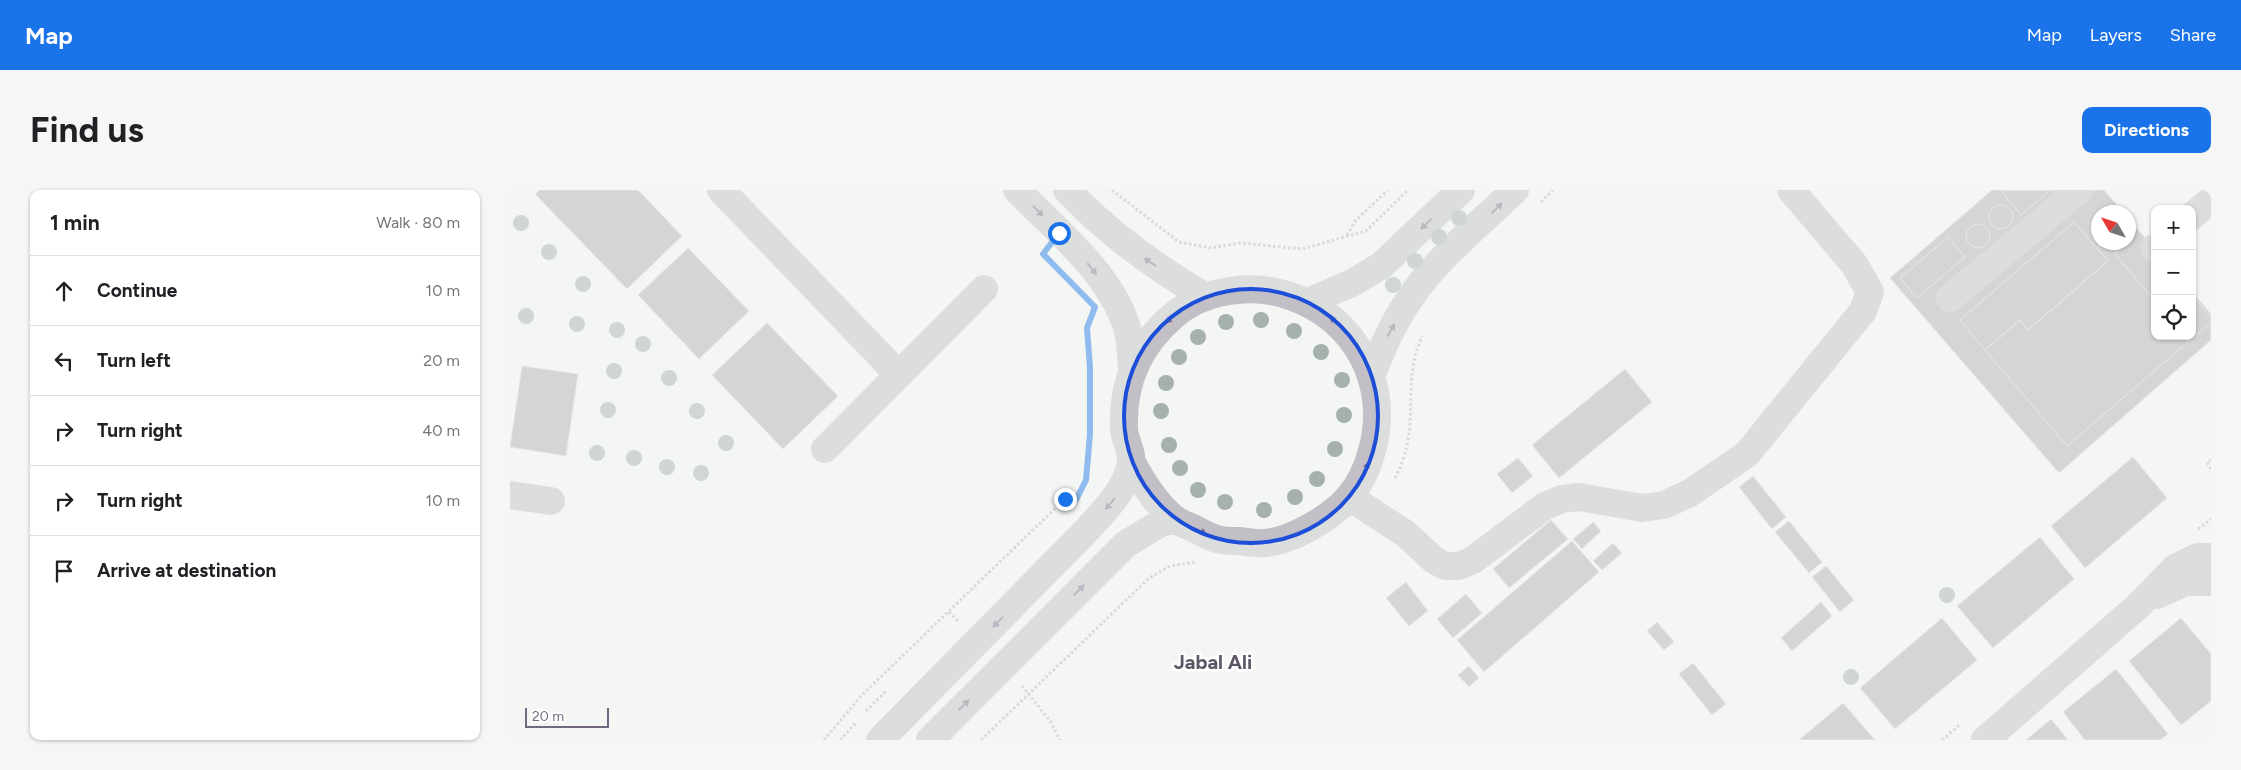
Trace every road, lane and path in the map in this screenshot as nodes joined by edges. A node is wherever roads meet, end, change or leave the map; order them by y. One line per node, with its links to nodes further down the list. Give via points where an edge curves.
1 (721, 190): 24 (street)
2 (1017, 190): 22 (street, one-way to 22, via 1091,267 1111,294 1128,331)
3 (1067, 190): 17 (street, one-way to 3, via 1137,254)
4 (1112, 190): 15 (path, via 1179,242 1210,248 1240,243 1302,249)
5 (1388, 190): 15 (path, via 1356,220)
6 (1408, 190): 15 (path, via 1366,231)
7 (1461, 190): 19 (street, one-way to 19, via 1382,264 1354,282)
8 (1515, 190): 23 (street, one-way to 8, via 1408,301 1437,266)
9 (1553, 190): 13 (path)
10 (1791, 190): 32 (street, via 1854,264 1870,292 1863,311 1747,454 1690,493 1664,505 1642,508 1580,497 1562,499 1545,506 1473,560 1459,566 1445,566 1434,560 1406,534)
11 (2079, 190): 18 (street)
12 (2211, 200): 14 (street)
13 (1539, 203)
14 (2196, 213)
15 (1346, 235)
16 (984, 289): 24 (street)
17 (1206, 297): 19 (street, via 1240,289 1275,290); 22 (street, one-way to 22, via 1175,314 1150,338)
18 (1950, 298)
19 (1308, 302): 23 (street, one-way to 19, via 1347,332)
20 (1093, 314): 40 (path, via 1087,328 1090,434 1086,480 1076,500 1065,499 1028,534 863,694)
21 (1425, 327): 32 (path, via 1414,360 1409,444 1400,468)
22 (1132, 369): 27 (street, via 1124,399 1124,431)
23 (1372, 374): 30 (street, one-way to 23, via 1366,470 1376,439 1378,406)
24 (898, 375): 25 (street)
25 (825, 449)
26 (2211, 460): 28 (path, via 2207,462)
27 (1131, 461): 33 (street, via 1149,494); 41 (street, one-way to 41, via 1119,492 1088,529)
28 (2211, 470)
29 (510, 495): 31 (street)
30 (1349, 497): 32 (street); 33 (street, one-way to 30, via 1218,540 1266,543 1312,528)
31 (551, 501)
32 (1373, 512)
33 (1175, 519): 38 (street, one-way to 33, via 1126,544 1159,524)
34 (2211, 557): 37 (street, via 2198,557 2175,568)
35 (1202, 562): 39 (path, via 1170,566 1150,578)
36 (2211, 582): 37 (street, via 2201,580 2177,584)
37 (2138, 606): 45 (street)
38 (1003, 666): 39 (path); 42 (street, one-way to 38)
39 (1029, 694): 43 (path); 44 (path, via 1051,722)
40 (824, 740)
41 (880, 740)
42 (930, 740)
43 (981, 740)
44 (1060, 740)
45 (1985, 740)

